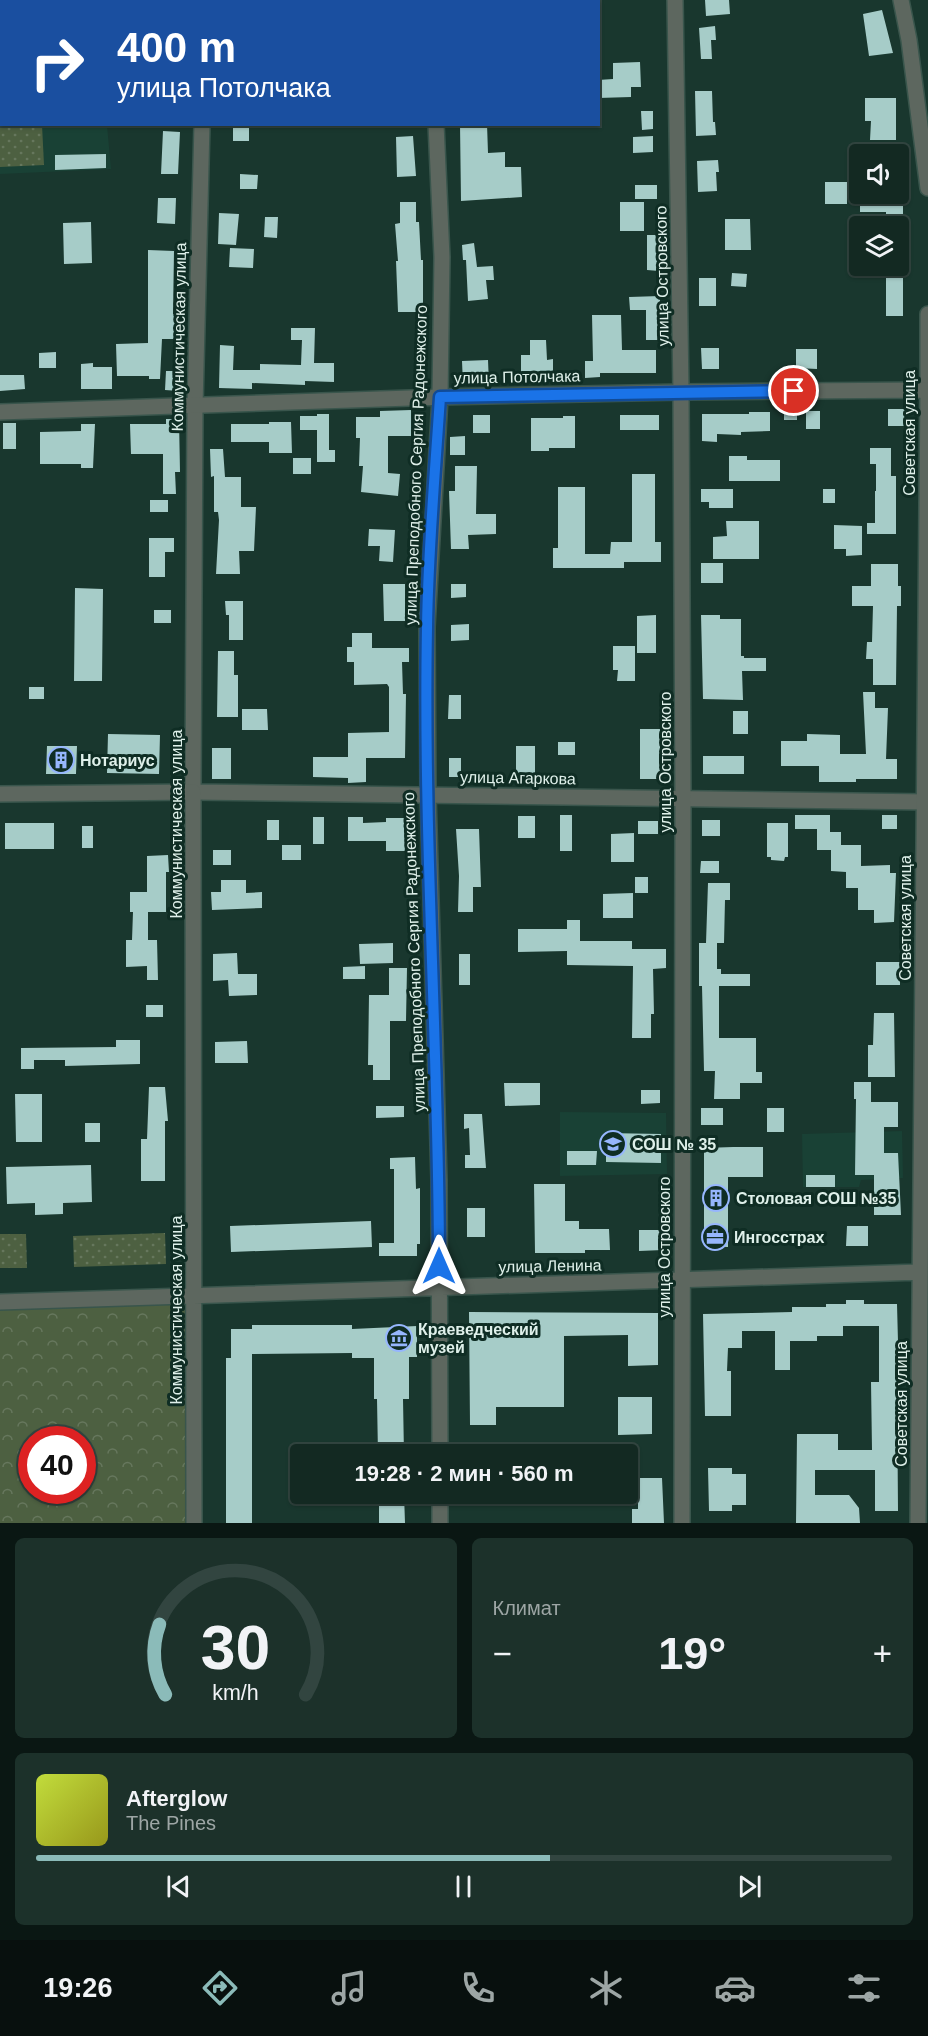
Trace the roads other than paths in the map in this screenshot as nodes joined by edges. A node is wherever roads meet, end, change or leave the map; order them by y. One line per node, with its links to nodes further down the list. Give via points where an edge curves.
1 (675, 0): 9 (street, улица Островского)
2 (901, 0): 5 (street)
3 (202, 126): 11 (street, Коммунистическая улица)
4 (436, 126): 10 (street, улица Преподобного Сергия Радонежского, via 442,257)
5 (928, 188)
6 (928, 314): 7 (street, Советская улица)
7 (928, 349): 8 (street, Советская улица)
8 (928, 390): 9 (street, улица Потолчака); 17 (street, Советская улица)
9 (681, 392): 10 (street, улица Потолчака); 16 (street, улица Островского)
10 (440, 397): 11 (street, улица Потолчака); 15 (street, улица Преподобного Сергия Радонежского, via 427,627)
11 (195, 406): 12 (street, улица Потолчака); 13 (street, Коммунистическая улица)
12 (0, 412)
13 (193, 792): 14 (street, улица Агаркова); 15 (street, улица Агаркова); 21 (street, Коммунистическая улица)
14 (0, 794)
15 (428, 795): 16 (street, улица Агаркова); 20 (street, улица Преподобного Сергия Радонежского)
16 (683, 798): 17 (street, улица Агаркова); 19 (street, улица Островского)
17 (926, 802): 18 (street, Советская улица)
18 (920, 1272): 19 (street, улица Ленина); 28 (street, Советская улица)
19 (682, 1281): 20 (street, улица Ленина); 27 (street, улица Островского)
20 (439, 1287): 21 (street, улица Ленина); 23 (street, улица Преподобного Сергия Радонежского)
21 (195, 1296): 22 (street, улица Ленина); 25 (street, Коммунистическая улица)
22 (0, 1302)
23 (440, 1444)
24 (440, 1504): 26 (street)
25 (194, 1523)
26 (440, 1523)
27 (682, 1523)
28 (918, 1523)

